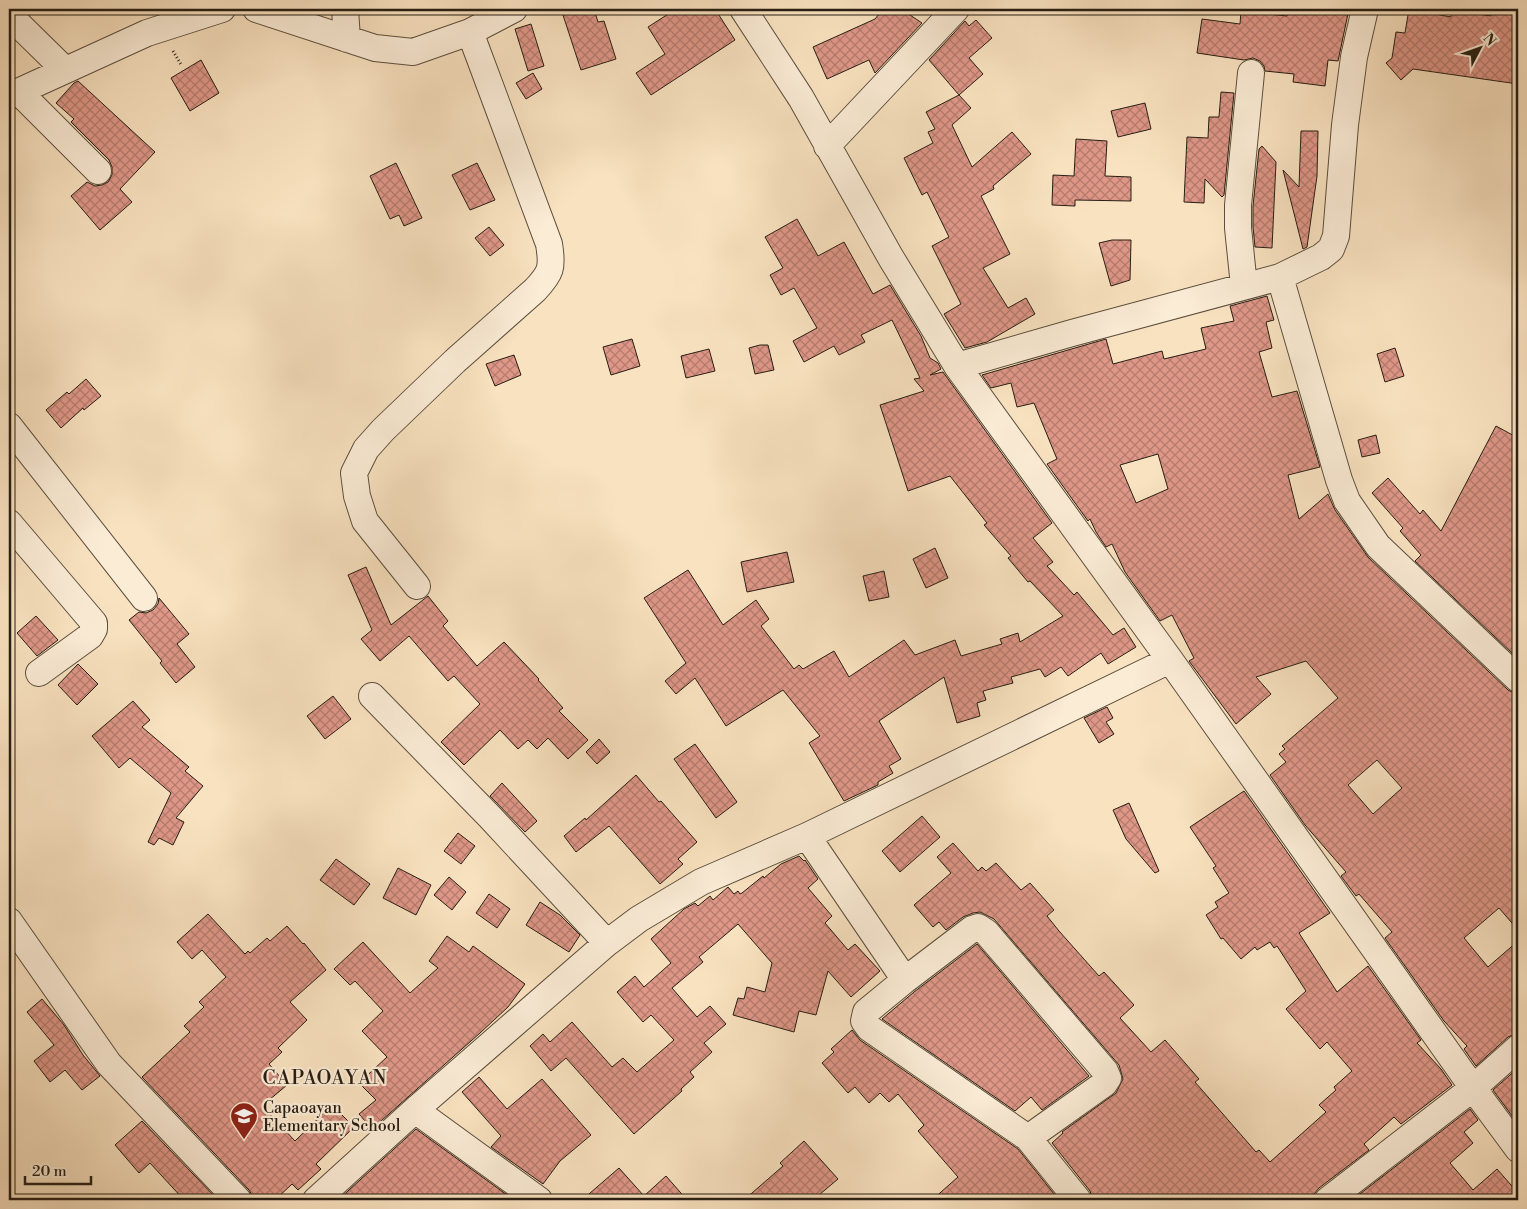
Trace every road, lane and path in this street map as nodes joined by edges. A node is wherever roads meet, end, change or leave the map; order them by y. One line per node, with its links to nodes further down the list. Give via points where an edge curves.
1 (222, 9): 9 (street)
2 (256, 9): 11 (street)
3 (345, 9): 11 (street)
4 (514, 9): 10 (street)
5 (743, 9): 15 (street, via 784,70)
6 (956, 9): 15 (street)
7 (1365, 9): 17 (street, via 1354,57 1345,125 1336,236 1331,249 1321,257)
8 (9, 15): 12 (street)
9 (160, 17): 12 (street, via 147,33)
10 (474, 23): 11 (street, via 413,52 375,48); 22 (street, via 552,259 548,276 383,430 366,449 354,473 365,521)
11 (347, 39)
12 (65, 70): 14 (street)
13 (1251, 73): 18 (street, via 1238,205)
14 (14, 94): 16 (street)
15 (827, 146): 19 (street, via 914,299)
16 (98, 171)
17 (1280, 277): 18 (street); 26 (street, via 1347,501 1378,546)
18 (1244, 286): 19 (street)
19 (957, 366): 24 (street)
20 (9, 426): 23 (street)
21 (9, 523): 25 (street, via 94,623 90,636)
22 (417, 586)
23 (144, 598)
24 (1170, 660): 28 (street); 33 (street)
25 (39, 673)
26 (1518, 679)
27 (372, 696): 30 (street)
28 (807, 836): 30 (street, via 701,882 639,919); 31 (street)
29 (9, 921): 37 (street, via 109,1064)
30 (607, 944): 34 (street)
31 (905, 980): 35 (street, via 866,1012 864,1021 869,1028); 35 (street, via 978,927 986,932 1105,1071 1108,1078 1104,1084)
32 (1518, 1048): 33 (street)
33 (1473, 1088): 36 (street); 41 (street)
34 (415, 1110): 38 (street); 39 (street)
35 (1028, 1138): 40 (street)
36 (1518, 1148)
37 (238, 1200)
38 (316, 1200)
39 (539, 1200)
40 (1078, 1200)
41 (1328, 1200)

